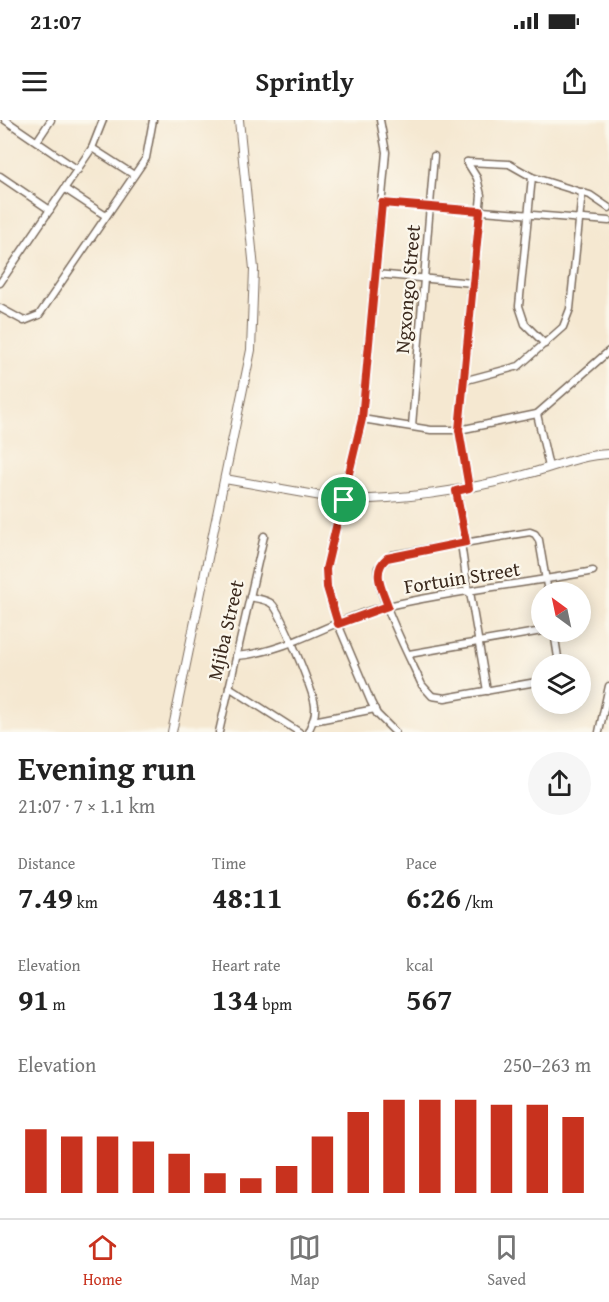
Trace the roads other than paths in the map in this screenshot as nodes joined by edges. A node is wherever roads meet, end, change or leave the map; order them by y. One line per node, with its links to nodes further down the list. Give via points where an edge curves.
1 (5, 120): 7 (street)
2 (51, 120): 7 (street)
3 (103, 120): 8 (street)
4 (153, 120): 12 (street, via 149,153)
5 (239, 120): 39 (street, via 251,226 254,309 249,361)
6 (380, 120): 16 (street, via 386,152)
7 (37, 141): 10 (street)
8 (92, 148): 10 (street); 12 (street)
9 (434, 156): 17 (street, Ngxongo Street)
10 (78, 170): 14 (street)
11 (0, 176): 19 (street)
12 (134, 176): 22 (street)
13 (532, 177): 15 (street); 20 (street, via 509,164 467,162 481,189); 21 (street)
14 (65, 189): 19 (street); 22 (street)
15 (582, 192): 18 (street); 23 (street)
16 (382, 203): 17 (street); 25 (street)
17 (431, 206): 20 (street); 26 (street, Ngxongo Street)
18 (609, 208)
19 (50, 210): 27 (street)
20 (480, 211): 21 (street); 28 (street)
21 (528, 215): 23 (street); 30 (street, via 520,313 528,328)
22 (106, 216): 29 (street, via 39,315 24,321)
23 (578, 220): 24 (street); 30 (street, via 569,316)
24 (609, 221)
25 (376, 274): 26 (street); 34 (street)
26 (424, 278): 28 (street); 35 (street, Ngxongo Street)
27 (0, 283)
28 (473, 284): 32 (street)
29 (0, 308)
30 (545, 344): 32 (street, via 514,368)
31 (609, 351): 33 (street)
32 (463, 381): 36 (street)
33 (537, 414): 36 (street); 38 (street)
34 (362, 419): 35 (street); 42 (street)
35 (412, 426): 36 (street)
36 (459, 430): 40 (street)
37 (609, 454): 38 (street)
38 (549, 467): 40 (street)
39 (225, 478): 42 (street); 62 (street)
40 (469, 488): 41 (street)
41 (456, 491): 42 (street); 44 (street)
42 (344, 500): 50 (street, via 326,569)
43 (264, 536): 48 (street, Mjiba Street)
44 (463, 543): 46 (street, via 535,534); 47 (street); 49 (street, via 381,562 378,574)
45 (593, 571): 46 (street, Fortuin Street)
46 (546, 580): 47 (street, Fortuin Street)
47 (469, 592): 49 (street, Fortuin Street); 52 (street)
48 (250, 597): 53 (street, via 274,606); 55 (street, Mjiba Street)
49 (388, 606): 50 (street, Fortuin Street); 54 (street)
50 (338, 624): 53 (street, Fortuin Street); 60 (street)
51 (531, 633): 52 (street)
52 (477, 642): 54 (street); 59 (street)
53 (291, 644): 55 (street, Fortuin Street, via 261,654); 61 (street, via 315,703)
54 (409, 654): 59 (street, via 422,685 432,696 445,698)
55 (236, 656): 58 (street, Mjiba Street)
56 (531, 683): 59 (street)
57 (609, 686): 67 (street)
58 (229, 687): 63 (street, Mjiba Street); 64 (street)
59 (487, 691)
60 (375, 710): 61 (street); 66 (street)
61 (313, 721): 65 (street)
62 (172, 732)
63 (219, 732)
64 (299, 732)
65 (308, 732)
66 (395, 732)
67 (599, 732)

